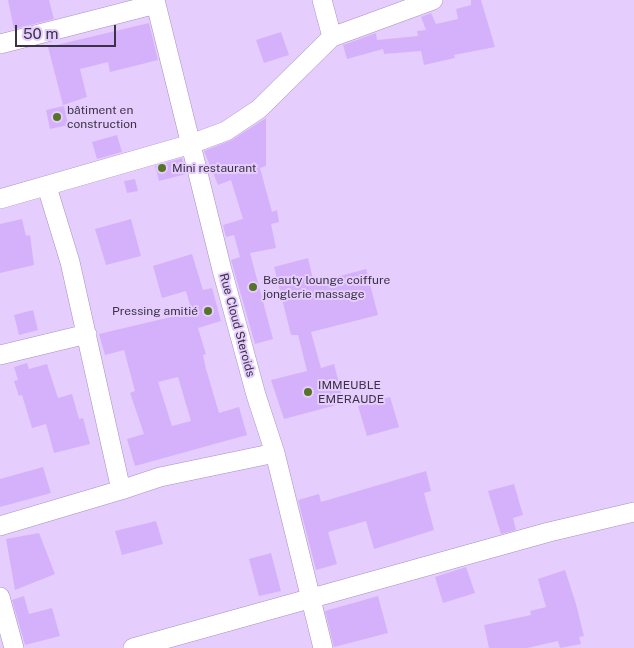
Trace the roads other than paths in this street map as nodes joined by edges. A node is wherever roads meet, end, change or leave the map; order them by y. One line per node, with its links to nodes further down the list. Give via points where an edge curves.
1 (322, 0): 4 (street)
2 (433, 0): 4 (street)
3 (155, 2): 5 (street); 6 (street, Rue Cloud Steroids)
4 (332, 37): 6 (street, via 259,109 226,131)
5 (0, 44)
6 (190, 144): 7 (street); 11 (street, Rue Cloud Steroids, via 256,395)
7 (48, 187): 8 (street); 9 (street)
8 (0, 199)
9 (87, 334): 10 (street); 12 (street)
10 (0, 355)
11 (275, 453): 12 (street, via 160,477); 16 (street, Rue Cloud Steroids)
12 (121, 490): 14 (street)
13 (634, 512): 16 (street)
14 (0, 526)
15 (0, 597): 17 (street)
16 (310, 597): 18 (street); 19 (street, Rue Cloud Steroids)
17 (14, 648)
18 (133, 648)
19 (323, 648)

